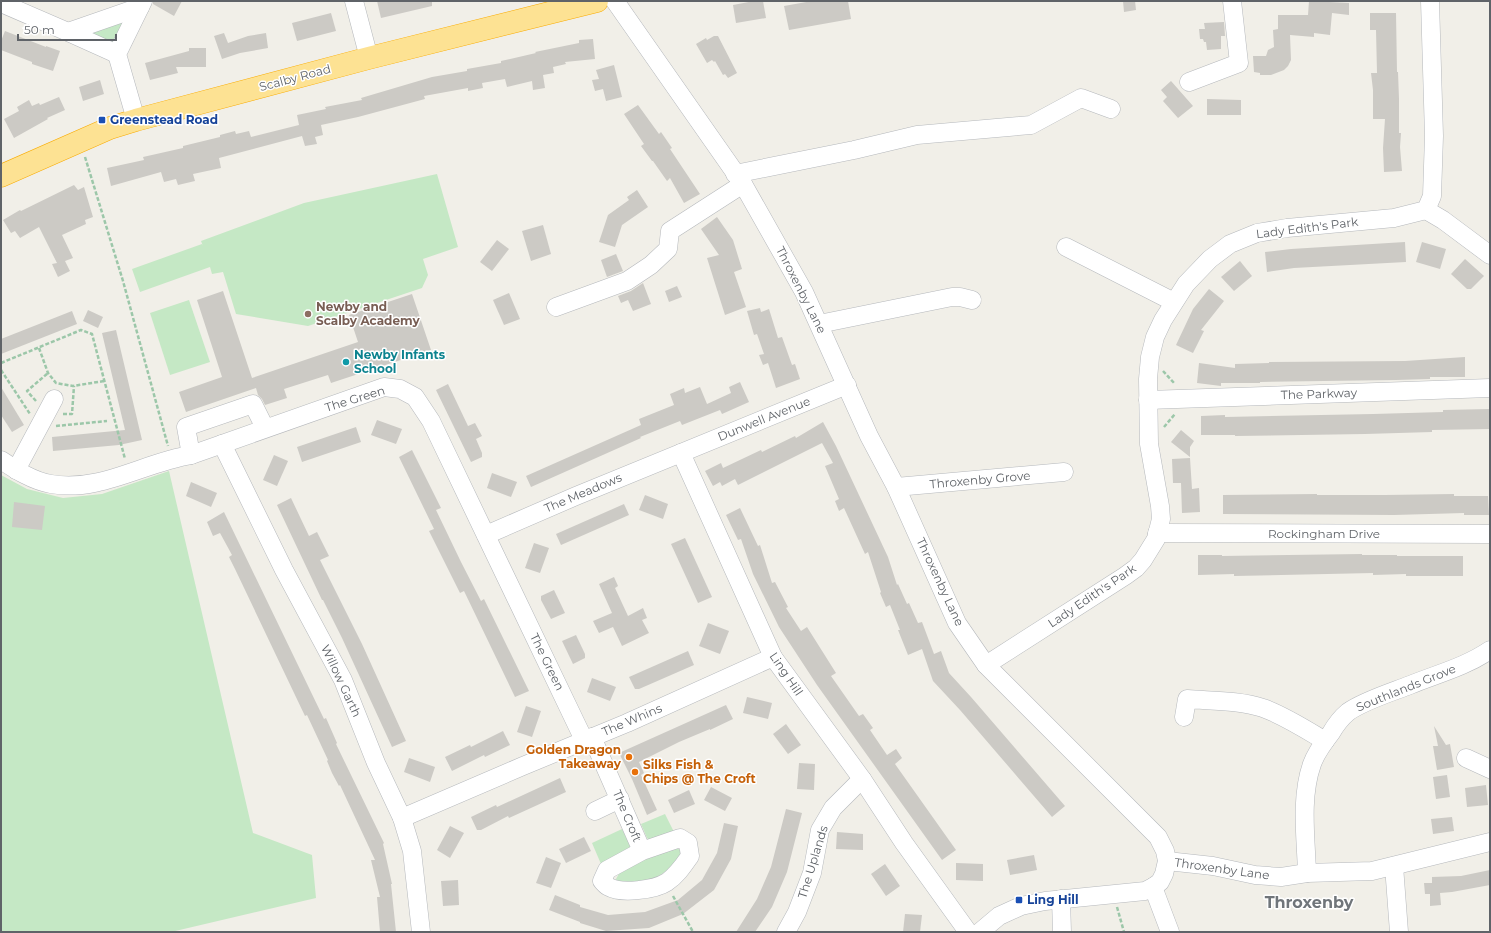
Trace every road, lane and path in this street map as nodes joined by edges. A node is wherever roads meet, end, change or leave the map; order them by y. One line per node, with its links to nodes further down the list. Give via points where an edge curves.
1 (354, 1): 10 (street)
2 (597, 1): 10 (highway, Scalby Road)
3 (615, 1): 16 (street, Throxenby Lane)
4 (1232, 1): 11 (street, via 1238,63)
5 (1430, 1): 17 (street, via 1434,136 1432,196)
6 (1, 3): 8 (street)
7 (142, 4): 8 (street); 9 (street)
8 (68, 32): 9 (street)
9 (117, 54): 13 (street)
10 (369, 58): 13 (highway, Scalby Road)
11 (1189, 82)
12 (1110, 109): 16 (street, via 1081,98 1030,125 917,135)
13 (136, 120): 14 (highway, Scalby Road, via 110,128)
14 (80, 142): 15 (highway, Scalby Road); 41 (path, via 123,281)
15 (1, 176)
16 (739, 179): 22 (street, via 670,231 668,249 651,265 627,281); 23 (street, Throxenby Lane, via 804,292)
17 (1426, 210): 19 (street); 21 (street, Lady Edith's Park, via 1394,218 1287,228 1250,235 1230,244 1210,259 1186,284)
18 (1066, 247): 21 (street)
19 (1490, 255)
20 (972, 300): 23 (street, via 952,297)
21 (1174, 302): 25 (street, Lady Edith's Park, via 1155,337)
22 (556, 307)
23 (819, 324): 30 (street, Throxenby Lane)
24 (39, 348): 26 (path); 28 (path); 29 (path, via 80,330 92,334)
25 (1150, 357): 32 (path); 33 (street, Lady Edith's Park)
26 (1, 363)
27 (1, 370): 34 (path)
28 (48, 372): 29 (path, via 56,383 64,386); 34 (path, via 27,391)
29 (104, 381): 45 (path)
30 (847, 385): 39 (street, Dunwell Avenue); 46 (street, Throxenby Lane, via 869,436)
31 (1490, 388): 32 (street, The Parkway)
32 (1189, 399): 33 (street, The Parkway); 38 (path)
33 (1148, 400): 38 (street, Lady Edith's Park)
34 (46, 413): 35 (path); 43 (street)
35 (107, 421)
36 (265, 428): 37 (street, The Green); 40 (street, via 253,404 186,427); 49 (street, The Green, via 384,387 400,389 415,397 431,421)
37 (222, 444): 40 (street, The Green); 61 (street, Willow Garth, via 284,570 343,680)
38 (1149, 444): 47 (street, Lady Edith's Park, via 1160,506)
39 (681, 454): 49 (street, The Meadows); 51 (street, Ling Hill)
40 (192, 455): 41 (street, The Green)
41 (172, 458): 45 (street, The Green)
42 (1, 460): 43 (street, The Green)
43 (16, 470): 45 (street, The Green, via 50,484 71,486)
44 (1064, 472): 46 (street, Throxenby Grove)
45 (128, 473)
46 (896, 487): 52 (street, Throxenby Lane, via 957,623)
47 (1158, 533): 48 (street, Rockingham Drive); 52 (street, Lady Edith's Park, via 1136,568)
48 (1490, 534)
49 (486, 535): 54 (street, The Green)
50 (1490, 650): 55 (street, Southlands Grove, via 1465,665 1374,699 1347,712)
51 (773, 657): 54 (street, The Whins); 58 (street, Ling Hill)
52 (986, 664): 64 (street, Throxenby Lane, via 1158,837)
53 (1184, 717): 55 (street, via 1187,699 1243,704 1279,715)
54 (588, 738): 59 (street, The Croft); 61 (street, The Whins)
55 (1325, 741): 66 (street, Southlands Grove, via 1312,764 1307,790)
56 (1466, 758): 57 (street)
57 (1490, 769)
58 (862, 779): 73 (street, The Uplands, via 832,808 820,830 812,873 797,912); 74 (street, Ling Hill)
59 (620, 799): 60 (street); 63 (street, The Croft)
60 (595, 811)
61 (402, 818): 71 (street, Willow Garth, via 412,851)
62 (1490, 842): 65 (street, Throxenby Lane)
63 (642, 852)
64 (1167, 861): 66 (street, Throxenby Lane, via 1213,866 1261,876); 67 (street, via 1160,882)
65 (1394, 866): 66 (street, Throxenby Lane, via 1372,871); 79 (street)
66 (1307, 874)
67 (1153, 887): 69 (street, via 1145,891); 78 (street)
68 (670, 889): 72 (path)
69 (1114, 893): 70 (street); 77 (path)
70 (1061, 899): 75 (street, via 1021,906 999,916); 76 (street)
71 (421, 932)
72 (693, 932)
73 (786, 932)
74 (968, 932)
75 (980, 932)
76 (1062, 932)
77 (1124, 932)
78 (1170, 932)
79 (1399, 932)

